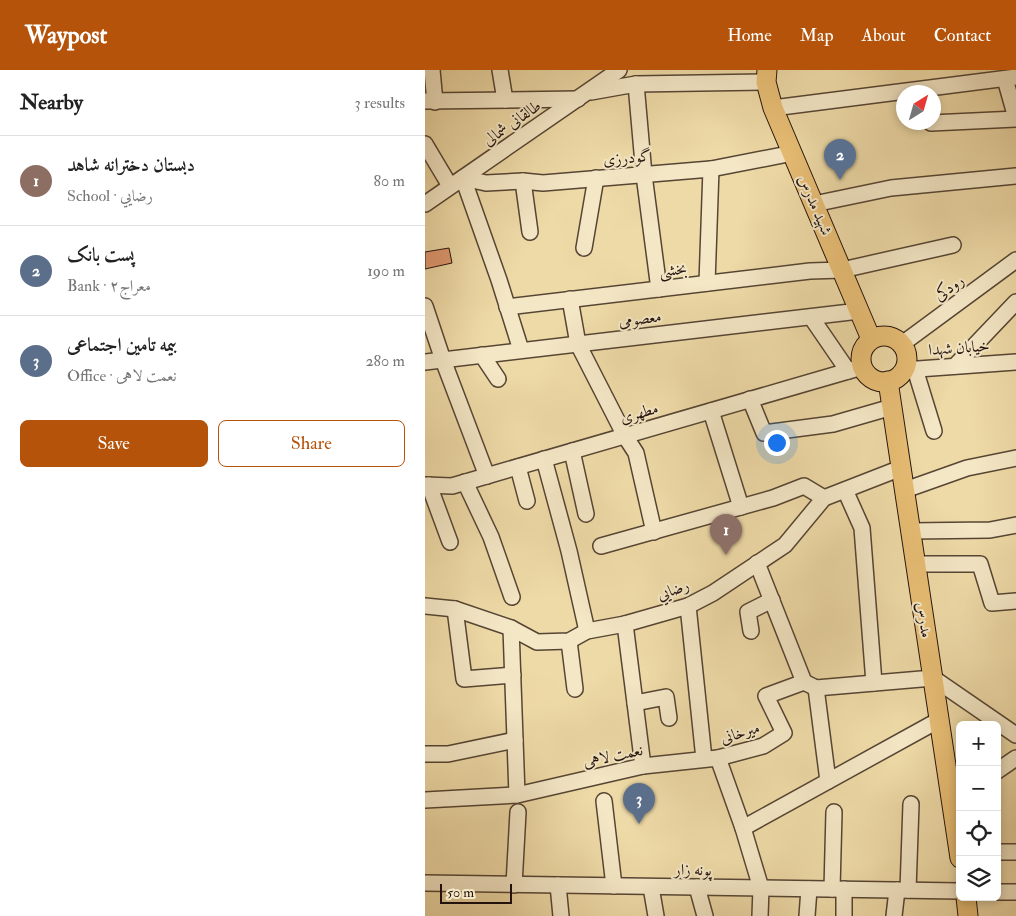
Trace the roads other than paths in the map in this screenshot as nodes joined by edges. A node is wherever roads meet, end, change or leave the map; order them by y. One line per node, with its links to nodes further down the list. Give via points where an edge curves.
1 (432, 70): 11 (street)
2 (500, 70): 10 (street)
3 (619, 70): 4 (street, طالقانی شمالی)
4 (599, 76): 9 (street, طالقانی شمالی)
5 (766, 76): 8 (street); 12 (main road, شهید مدرس)
6 (972, 76): 7 (street); 12 (street)
7 (1010, 78): 13 (street)
8 (636, 84): 9 (street); 18 (street)
9 (582, 96): 10 (street); 22 (street, طالقانی شمالی)
10 (505, 100): 11 (street)
11 (430, 102)
12 (773, 108): 16 (main road, شهید مدرس)
13 (1016, 118): 14 (street)
14 (941, 122)
15 (425, 144): 22 (street)
16 (793, 154): 17 (street, گودرزی); 24 (main road, شهید مدرس)
17 (711, 169): 18 (street, گودرزی); 30 (street)
18 (644, 174): 20 (street, گودرزی); 31 (street)
19 (1016, 176): 24 (street, via 891,188)
20 (596, 178): 21 (street, گودرزی, via 543,183); 27 (street)
21 (523, 180): 22 (street, گودرزی); 25 (street)
22 (457, 182): 23 (street, طالقانی شمالی); 35 (street)
23 (425, 204)
24 (814, 204): 29 (main road, شهید مدرس)
25 (530, 232)
26 (953, 245): 29 (street, بخشی)
27 (584, 248)
28 (1016, 260): 40 (street, رودکی)
29 (842, 270): 30 (street, بخشی); 36 (main road, شهید مدرس)
30 (707, 283): 31 (street, بخشی)
31 (659, 289): 32 (street, بخشی)
32 (570, 300): 35 (street, بخشی); 39 (street)
33 (1016, 302): 46 (street)
34 (425, 306): 43 (street)
35 (507, 307): 41 (street)
36 (859, 311): 37 (street, معصومی); 38 (main road, شهید مدرس)
37 (811, 317): 39 (street, معصومی); 47 (street)
38 (871, 339): 40 (main road, via 891,336); 47 (main road, via 866,343)
39 (578, 344): 41 (street, معصومی); 55 (street)
40 (902, 344): 48 (main road)
41 (521, 350): 42 (street, معصومی)
42 (482, 355): 43 (street, معصومی); 49 (street)
43 (443, 360): 44 (street, معصومی); 61 (street)
44 (425, 362)
45 (1016, 362): 46 (street, خیابان شهدا)
46 (955, 366): 48 (street, خیابان شهدا)
47 (855, 369): 50 (main road, via 876,380); 51 (street, مطهری)
48 (909, 369): 50 (main road); 54 (street)
49 (498, 380)
50 (889, 381): 52 (main road, مدرس)
51 (750, 399): 52 (street, via 764,433 833,424); 53 (street, مطهری)
52 (892, 407): 60 (main road, مدرس)
53 (711, 411): 55 (street, مطهری); 68 (street)
54 (934, 431)
55 (625, 436): 56 (street, مطهری); 72 (street, via 636,453)
56 (572, 451): 58 (street, مطهری); 69 (street)
57 (1016, 458): 65 (street, via 967,468)
58 (545, 459): 59 (street, مطهری); 85 (street)
59 (518, 466): 61 (street, مطهری); 67 (street)
60 (901, 468): 64 (street, رضایي); 65 (main road, مدرس)
61 (487, 476): 62 (street, مطهری)
62 (465, 482): 63 (street, مطهری, via 452,486); 77 (street, via 491,537)
63 (427, 485): 73 (street)
64 (845, 490): 66 (street, رضایي); 90 (street, via 862,528)
65 (905, 490): 71 (main road, مدرس)
66 (824, 498): 68 (street, via 804,486); 75 (street, رضایي, via 785,544)
67 (527, 501)
68 (741, 507): 72 (street)
69 (586, 514)
70 (1016, 525): 71 (street, via 990,530)
71 (911, 530): 76 (main road, مدرس)
72 (654, 532): 74 (street)
73 (450, 542)
74 (601, 546)
75 (757, 563): 78 (street); 81 (street, رضایي)
76 (916, 564): 79 (street, via 980,564 991,603); 89 (main road, مدرس)
77 (512, 597)
78 (772, 600): 86 (street, via 748,612); 91 (street)
79 (1016, 601)
80 (425, 606): 82 (street, رضایي)
81 (688, 606): 83 (street, رضایي); 99 (street)
82 (455, 609): 84 (street, رضایي); 88 (street, via 464,678)
83 (625, 624): 85 (street, رضایي); 93 (street)
84 (511, 628): 87 (street, رضایي, via 537,642); 88 (street)
85 (587, 631): 87 (street, رضایي)
86 (751, 631)
87 (569, 641): 92 (street)
88 (513, 675): 97 (street)
89 (933, 678): 90 (street, میرخانی); 95 (main road, مدرس); 96 (street)
90 (874, 683): 91 (street, میرخانی)
91 (810, 685): 99 (street, میرخانی, via 766,696 784,733 763,746); 103 (street)
92 (575, 689)
93 (635, 702): 94 (street, via 667,697); 101 (street)
94 (669, 718)
95 (939, 720): 103 (street); 105 (main road, مدرس)
96 (1016, 735)
97 (515, 740): 98 (street, via 448,754); 104 (street)
98 (425, 754)
99 (711, 758): 101 (street, نعمت لاهی); 112 (street, میرخانی)
100 (1016, 758): 102 (street)
101 (643, 766): 104 (street, نعمت لاهی)
102 (1001, 768)
103 (828, 781): 112 (street)
104 (517, 795): 106 (street, نعمت لاهی)
105 (955, 799): 111 (main road, مدرس)
106 (425, 800)
107 (604, 801): 118 (street)
108 (911, 804): 124 (street)
109 (518, 812): 116 (street)
110 (834, 812): 123 (street)
111 (956, 812)
112 (743, 828): 121 (street, میرخانی)
113 (1001, 852): 114 (street)
114 (1016, 852)
115 (425, 883): 116 (street, پونه زار)
116 (514, 885): 117 (street, پونه زار)
117 (558, 885): 118 (street, پونه زار); 129 (street)
118 (614, 886): 119 (street, پونه زار)
119 (651, 887): 120 (street, پونه زار); 130 (street)
120 (697, 887): 121 (street, پونه زار); 131 (street)
121 (761, 888): 122 (street, پونه زار); 132 (street, میرخانی)
122 (809, 889): 123 (street, پونه زار); 133 (street)
123 (838, 889): 124 (street, پونه زار); 134 (street)
124 (902, 890): 125 (street, پونه زار); 135 (street)
125 (956, 891)
126 (1001, 892): 127 (street)
127 (1016, 892)
128 (966, 901): 136 (main road)
129 (561, 916)
130 (656, 916)
131 (705, 916)
132 (760, 916)
133 (807, 916)
134 (844, 916)
135 (894, 916)
136 (968, 916)

